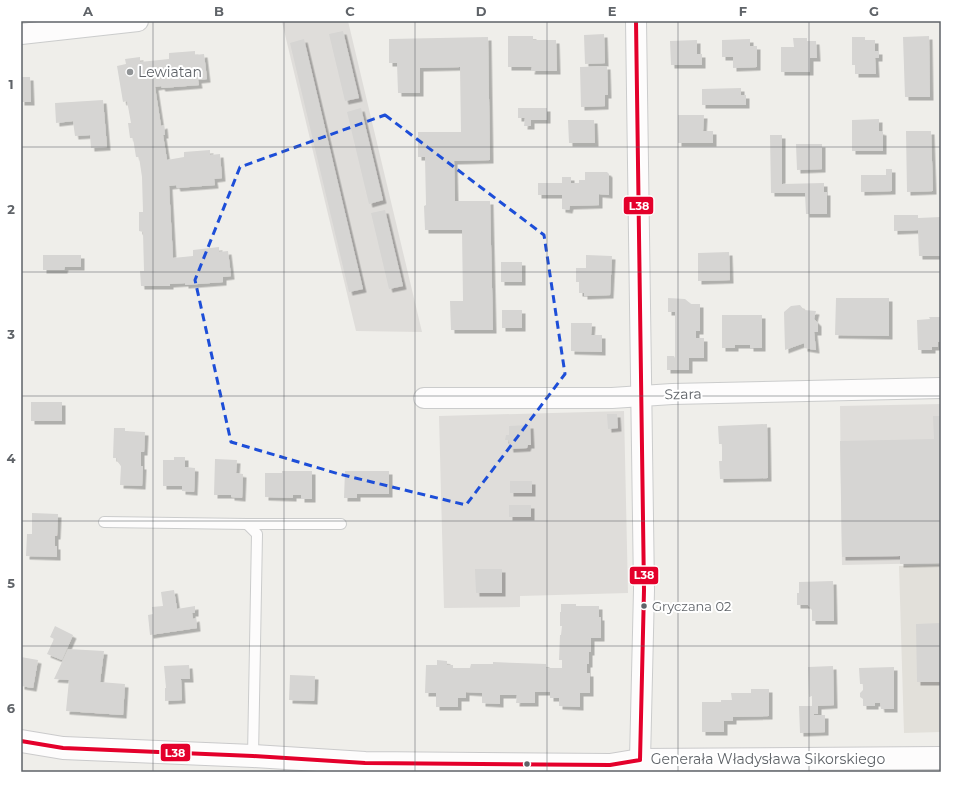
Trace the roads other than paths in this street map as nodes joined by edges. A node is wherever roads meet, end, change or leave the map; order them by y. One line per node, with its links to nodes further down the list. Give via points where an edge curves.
1 (138, 21): 3 (street)
2 (636, 21): 5 (street)
3 (21, 34)
4 (941, 388): 5 (street, Szara)
5 (642, 395): 6 (street, Szara, via 612,398); 13 (street, via 644,590)
6 (424, 398)
7 (104, 522): 8 (lane)
8 (247, 524): 9 (lane); 11 (lane, via 257,534)
9 (341, 524)
10 (21, 741): 11 (street, Generała Władysława Sikorskiego, via 63,748)
11 (254, 756): 14 (street, Generała Władysława Sikorskiego)
12 (941, 758): 13 (street, Generała Władysława Sikorskiego)
13 (640, 760): 14 (street, Generała Władysława Sikorskiego, via 610,765)
14 (365, 768)

